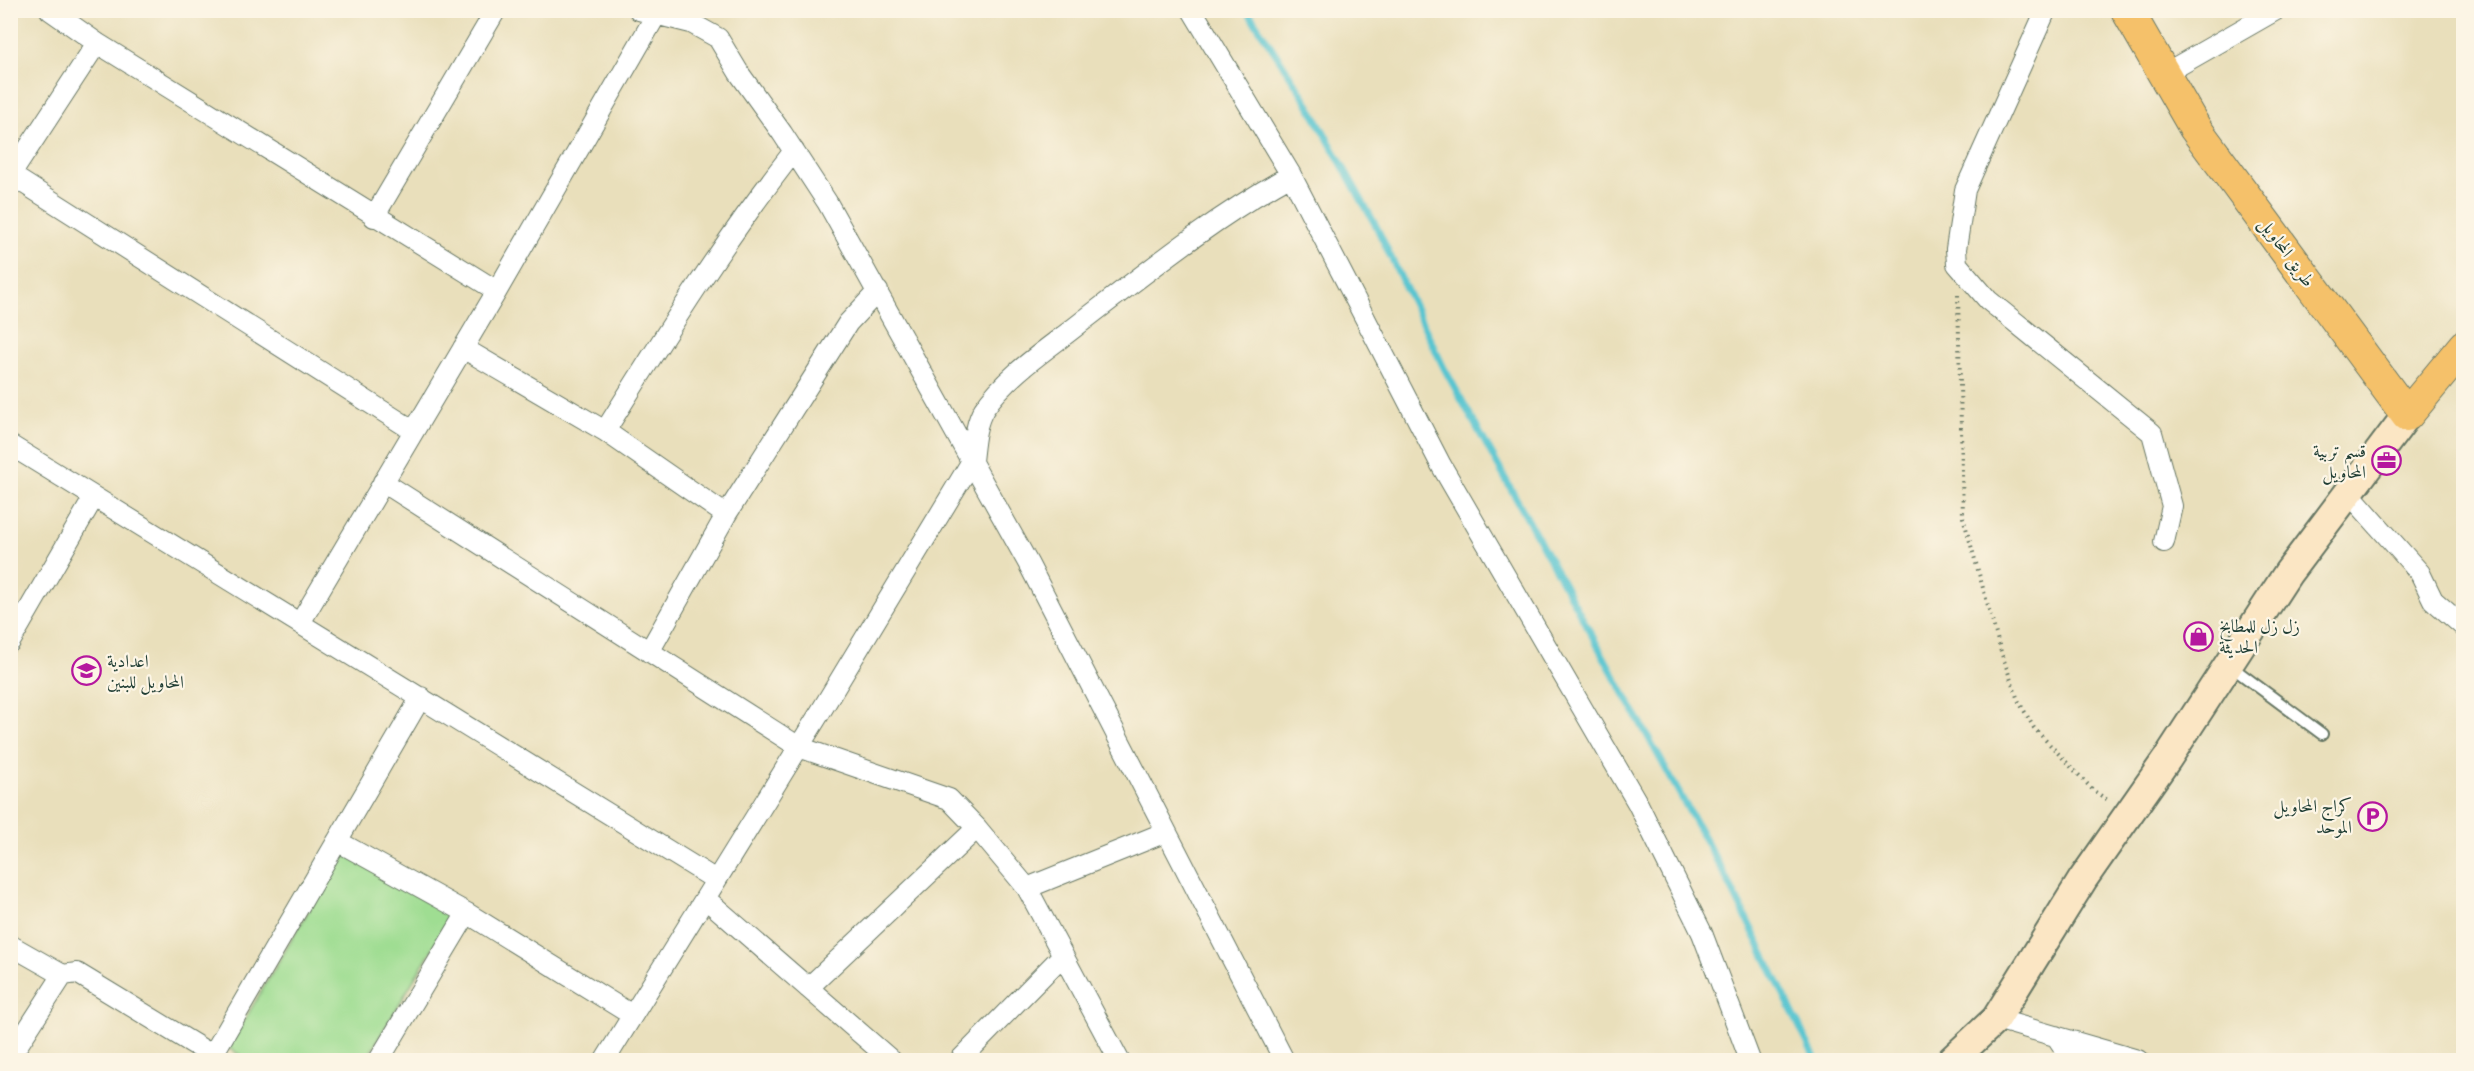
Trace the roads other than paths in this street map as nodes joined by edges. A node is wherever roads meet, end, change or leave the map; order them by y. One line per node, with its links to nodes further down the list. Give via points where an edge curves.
1 (50, 10): 8 (street)
2 (496, 10): 13 (street)
3 (1192, 10): 11 (street)
4 (2046, 10): 27 (street, via 1965,190 1957,264 1988,300 2152,434 2172,506)
5 (2127, 10): 9 (main road, طريق المحاويل)
6 (2276, 10): 9 (street)
7 (652, 12): 10 (street, via 691,23 717,38); 14 (street)
8 (97, 43): 12 (street); 13 (street)
9 (2164, 74): 18 (main road, طريق المحاويل, via 2195,128)
10 (794, 151): 15 (street); 20 (street, via 685,301)
11 (1291, 175): 22 (street, via 1190,239 1028,364 984,409); 58 (street, via 1441,465 1638,804 1702,933)
12 (11, 176): 19 (street)
13 (374, 217): 14 (street)
14 (497, 291): 17 (street)
15 (878, 291): 22 (street); 26 (street, via 848,323)
16 (2463, 346): 18 (main road)
17 (463, 348): 19 (street); 20 (street)
18 (2407, 415): 24 (street)
19 (414, 430): 23 (street)
20 (606, 431): 26 (street)
21 (10, 445): 25 (street)
22 (972, 462): 35 (street); 37 (street)
23 (383, 482): 28 (street); 31 (street)
24 (2349, 493): 29 (street, via 2420,573 2433,600); 32 (street, via 2288,573)
25 (94, 497): 28 (street); 30 (street)
26 (726, 516): 31 (street)
27 (2164, 542)
28 (300, 623): 33 (street)
29 (2463, 627)
30 (10, 642)
31 (649, 652): 35 (street)
32 (2229, 665): 34 (lane); 48 (street, via 2083,879)
33 (421, 697): 38 (street); 39 (street)
34 (2322, 734)
35 (799, 747): 36 (street, via 949,799); 39 (street)
36 (976, 828): 40 (street); 46 (street)
37 (1166, 832): 40 (street); 57 (street)
38 (337, 841): 42 (street); 51 (street)
39 (716, 880): 41 (street)
40 (1027, 888): 44 (street)
41 (706, 899): 46 (street); 47 (street)
42 (467, 914): 47 (street); 52 (street)
43 (10, 945): 45 (street)
44 (1063, 955): 55 (street); 56 (street)
45 (63, 975): 50 (street); 51 (street, via 77,973)
46 (808, 988): 54 (street)
47 (632, 1015): 53 (street)
48 (1996, 1019): 49 (street); 59 (street)
49 (2056, 1036): 60 (street); 61 (street)
50 (10, 1057)
51 (216, 1058)
52 (379, 1060)
53 (605, 1060)
54 (891, 1060)
55 (960, 1060)
56 (1119, 1060)
57 (1284, 1060)
58 (1750, 1060)
59 (1953, 1060)
60 (2072, 1060)
61 (2138, 1060)

